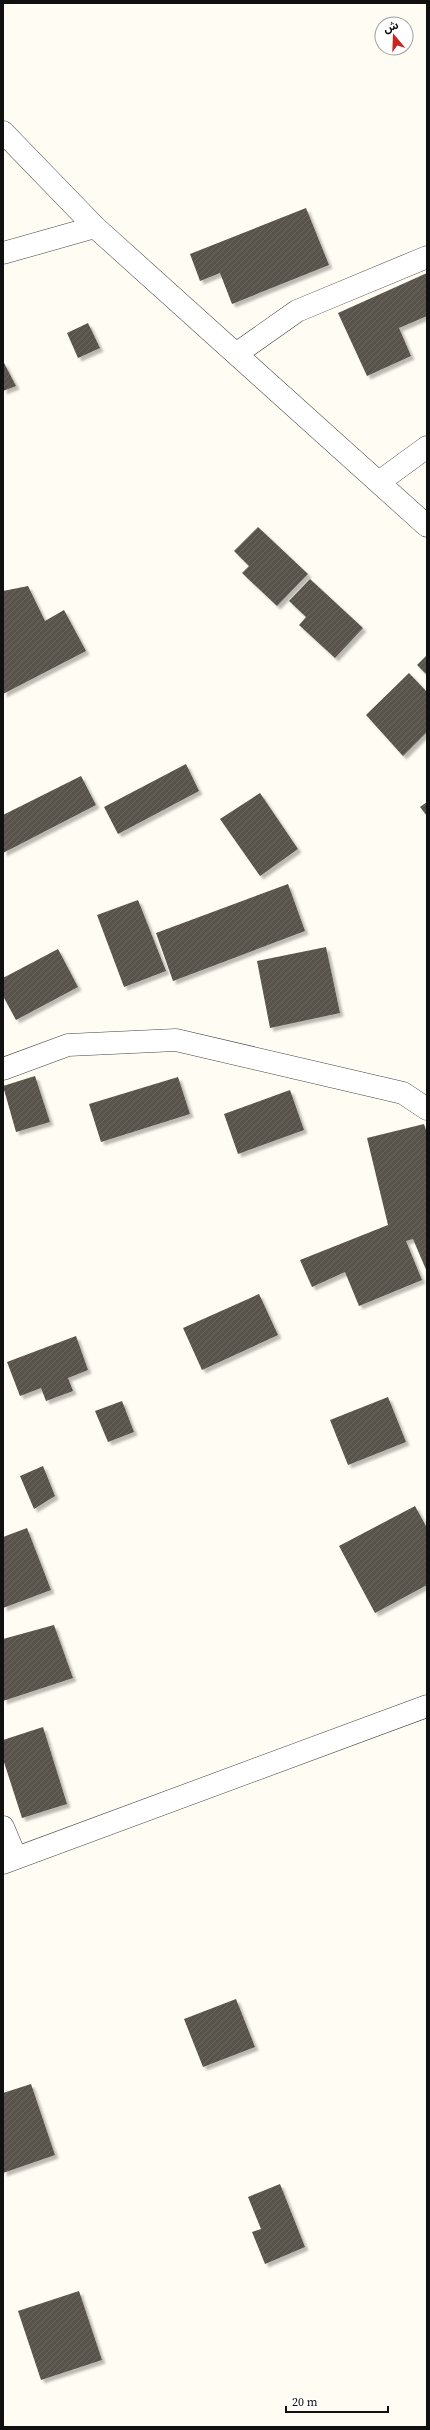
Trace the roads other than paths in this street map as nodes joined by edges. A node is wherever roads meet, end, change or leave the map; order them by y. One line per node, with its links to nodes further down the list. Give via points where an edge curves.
1 (3, 132): 2 (street)
2 (95, 227): 3 (street); 5 (street)
3 (3, 253)
4 (427, 257): 5 (street, via 297,311)
5 (236, 354): 7 (street)
6 (427, 447): 7 (street)
7 (378, 482): 8 (street)
8 (427, 526)
9 (3, 1068): 10 (street, via 68,1045 176,1040 403,1093)
10 (427, 1109)
11 (427, 1706): 13 (street)
12 (3, 1827): 13 (street)
13 (9, 1860)

